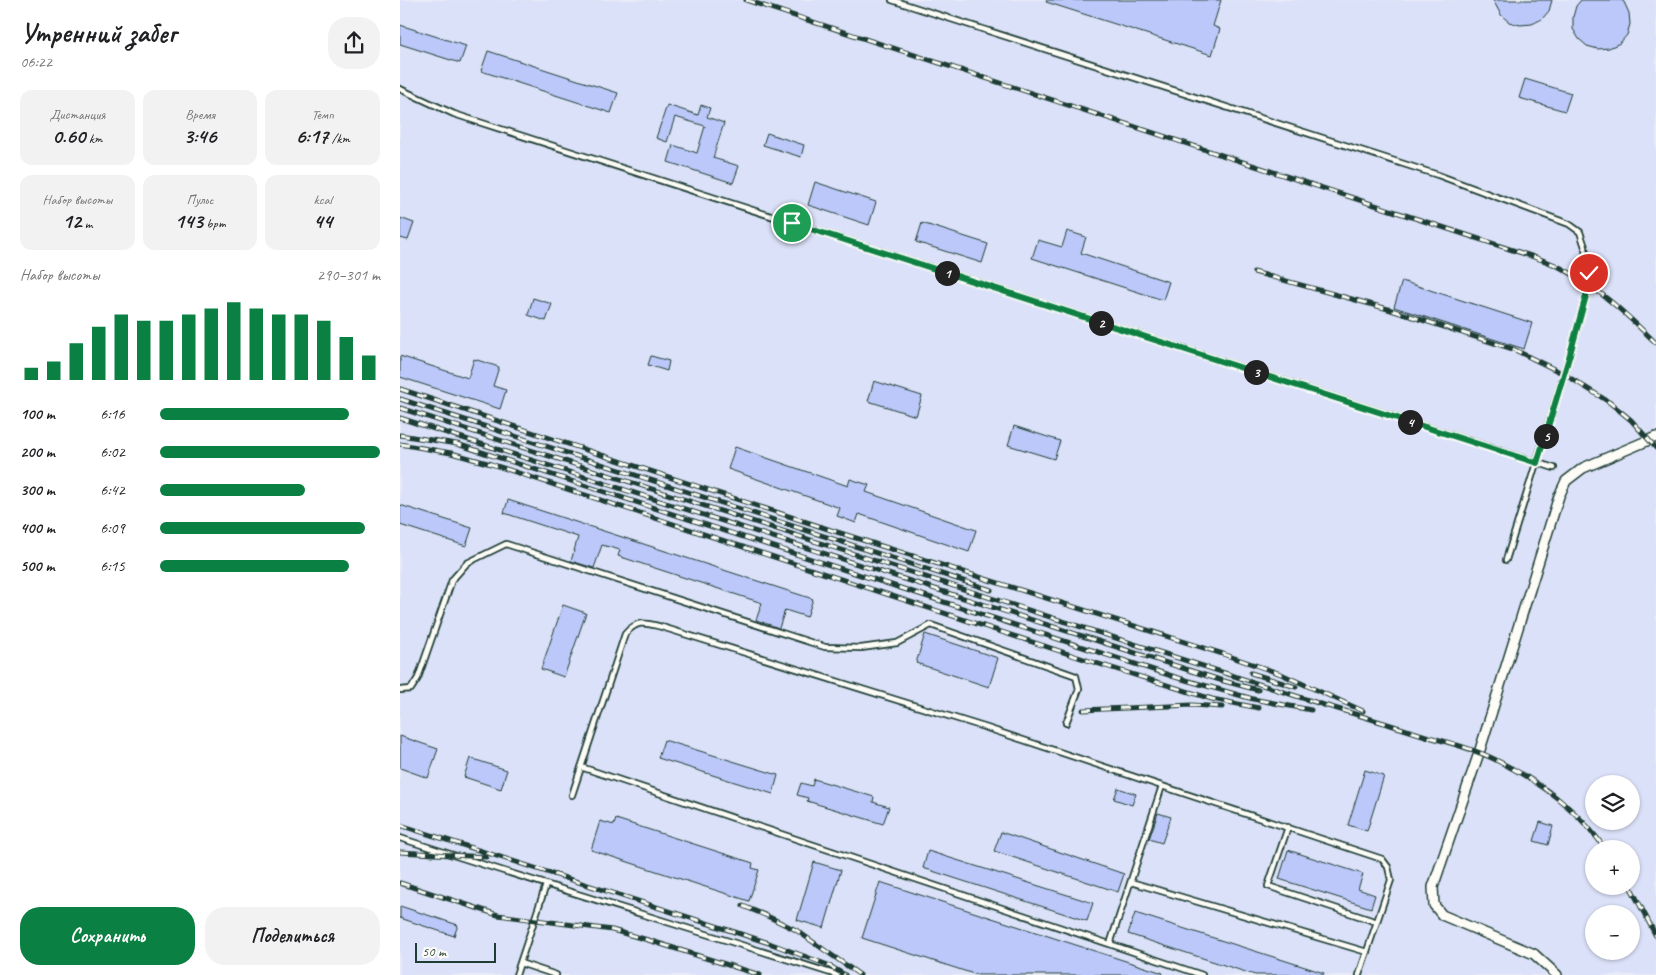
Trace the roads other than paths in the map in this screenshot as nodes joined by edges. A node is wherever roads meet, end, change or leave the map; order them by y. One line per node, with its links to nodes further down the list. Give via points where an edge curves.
1 (892, 0): 4 (lane, via 1438,175 1569,224 1580,232 1585,247 1589,285)
2 (400, 89): 4 (lane, via 463,117)
3 (1656, 437): 25 (street, via 1583,468 1566,481 1433,887 1434,905 1442,915 1534,954)
4 (1537, 463): 5 (lane); 6 (lane)
5 (1554, 468)
6 (1506, 560)
7 (400, 690): 8 (lane, via 411,689 418,678 452,580 467,562 506,544 825,647 860,648 897,643 931,625 1076,676 1079,689)
8 (1066, 723)
9 (581, 767): 10 (lane, via 625,634 633,625 645,623 978,725); 11 (lane); 17 (lane)
10 (1162, 786): 12 (lane); 14 (lane)
11 (572, 796)
12 (1288, 827): 16 (lane, via 1382,859 1391,880); 16 (lane, via 1268,886)
13 (400, 838): 15 (lane)
14 (1131, 882): 17 (lane); 18 (lane)
15 (546, 885): 19 (lane); 22 (lane)
16 (1377, 922): 18 (lane)
17 (1110, 944): 23 (lane)
18 (1366, 952): 24 (lane)
19 (520, 963): 20 (lane); 21 (lane)
20 (516, 975)
21 (556, 975)
22 (837, 975)
23 (1202, 975)
24 (1359, 975)
25 (1557, 975)

